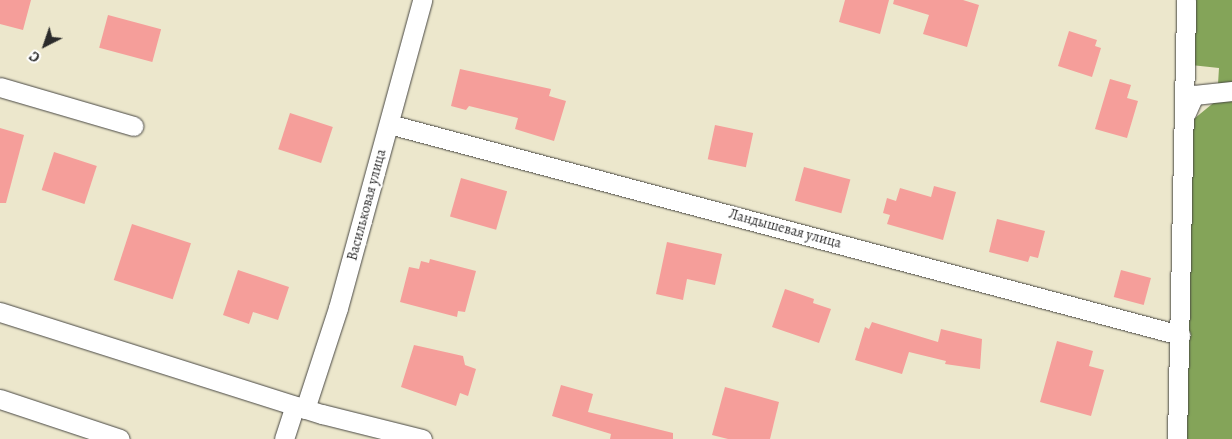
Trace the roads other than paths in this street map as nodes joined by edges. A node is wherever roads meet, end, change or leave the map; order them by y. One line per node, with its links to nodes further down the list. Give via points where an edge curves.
1 (422, 0): 6 (street, Васильковая улица)
2 (1186, 0): 5 (street)
3 (0, 87): 7 (street)
4 (1232, 91): 5 (street, via 1194,95)
5 (1184, 119): 9 (street)
6 (389, 124): 9 (street, Ландышевая улица); 11 (street, Васильковая улица, via 338,308)
7 (133, 126)
8 (0, 312): 11 (street)
9 (1180, 335): 15 (street)
10 (0, 399): 12 (street)
11 (300, 407): 13 (street, Васильковая улица); 14 (street)
12 (120, 439)
13 (284, 439)
14 (422, 439)
15 (1177, 439)

